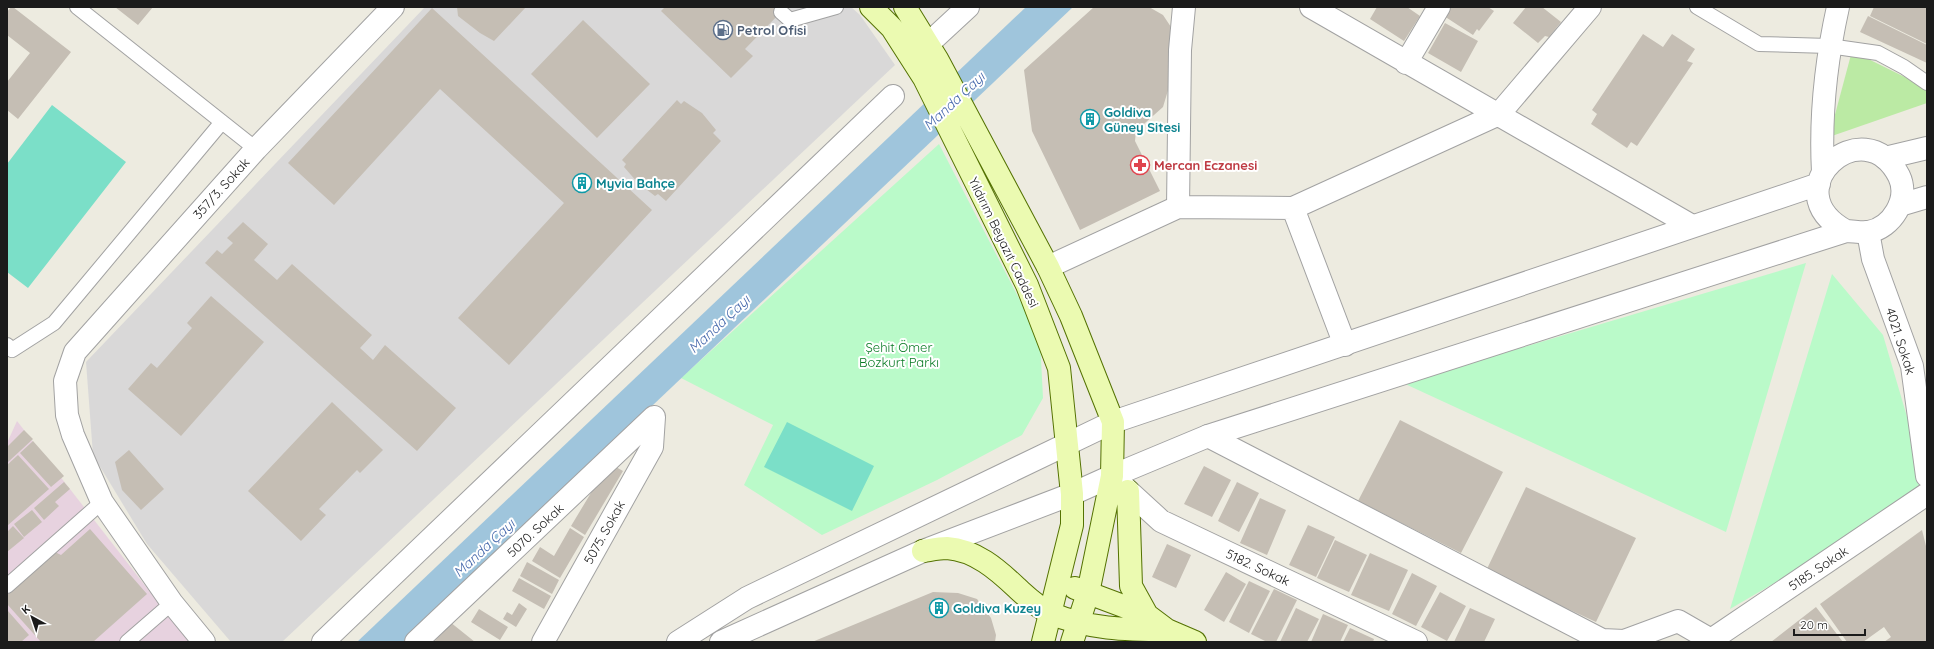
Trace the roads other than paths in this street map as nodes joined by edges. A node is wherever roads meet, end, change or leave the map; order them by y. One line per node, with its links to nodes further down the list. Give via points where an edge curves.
1 (77, 7): 20 (lane)
2 (393, 7): 22 (street, 357/3. Sokak)
3 (836, 7): 13 (lane, via 790,20)
4 (871, 7): 39 (main road, Yıldırım Beyazıt Caddesi, via 892,28 924,78 1027,284 1059,368)
5 (905, 7): 15 (main road)
6 (968, 7): 15 (street)
7 (1184, 7): 26 (street, via 1180,50)
8 (1311, 7): 16 (street)
9 (1439, 7): 16 (street)
10 (1590, 7): 19 (street)
11 (1697, 7): 14 (lane, via 1758,44)
12 (1838, 7): 14 (street)
13 (781, 12)
14 (1829, 46): 17 (lane, via 1878,53); 24 (street, via 1821,136)
15 (933, 51): 32 (main road)
16 (1406, 63): 19 (street)
17 (1927, 82)
18 (893, 96): 58 (street)
19 (1499, 114): 27 (street); 29 (street)
20 (222, 122): 22 (lane); 34 (lane, via 54,323)
21 (1927, 148): 23 (street)
22 (256, 149): 45 (street, 357/3. Sokak, via 74,352 65,380 67,415)
23 (1885, 158): 24 (street, via 1865,150 1844,153 1831,160); 28 (street, via 1894,167 1900,179 1902,192)
24 (1821, 178): 29 (street); 30 (street, via 1819,199 1824,213 1834,224)
25 (1927, 197): 28 (street)
26 (1178, 207): 27 (street); 32 (street)
27 (1293, 208): 33 (street)
28 (1895, 213): 31 (street)
29 (1692, 226): 33 (street)
30 (1846, 231): 31 (street); 38 (street)
31 (1868, 232): 35 (street, 4021. Sokak, via 1873,259)
32 (1048, 267): 37 (main road, via 1072,316)
33 (1345, 345): 37 (street)
34 (9, 350)
35 (1920, 367): 41 (street, 4021. Sokak)
36 (654, 417): 59 (street, 5070. Sokak); 60 (street, 5075. Sokak, via 652,447)
37 (1113, 422): 39 (street); 40 (main road)
38 (1208, 436): 40 (street); 55 (street, via 1602,640 1624,641 1678,621)
39 (1066, 444): 43 (main road, Yıldırım Beyazıt Caddesi); 61 (street, via 747,598)
40 (1112, 476): 42 (street, 5182. Sokak); 43 (street); 49 (main road)
41 (1927, 476)
42 (1128, 491): 52 (main road, via 1131,586); 65 (street, 5182. Sokak, via 1161,521)
43 (1072, 494): 46 (street); 47 (main road, Yıldırım Beyazıt Caddesi, via 1072,525)
44 (1927, 494): 55 (street, 5185. Sokak)
45 (102, 502): 48 (lane); 50 (street)
46 (923, 551): 51 (main road, via 946,548 972,553 1035,604); 62 (street)
47 (1058, 582): 49 (main road); 51 (main road, Yıldırım Beyazıt Caddesi)
48 (7, 586)
49 (1088, 593): 52 (main road); 54 (main road)
50 (172, 603): 56 (lane); 57 (street)
51 (1050, 613): 54 (main road); 63 (main road, Yıldırım Beyazıt Caddesi)
52 (1146, 615): 53 (main road)
53 (1167, 630): 54 (main road); 64 (main road)
54 (1075, 632)
55 (1711, 641)
56 (127, 642)
57 (204, 642)
58 (323, 642)
59 (416, 642)
60 (543, 642)
61 (678, 642)
62 (721, 642)
63 (1043, 642)
64 (1195, 642)
65 (1416, 642)

